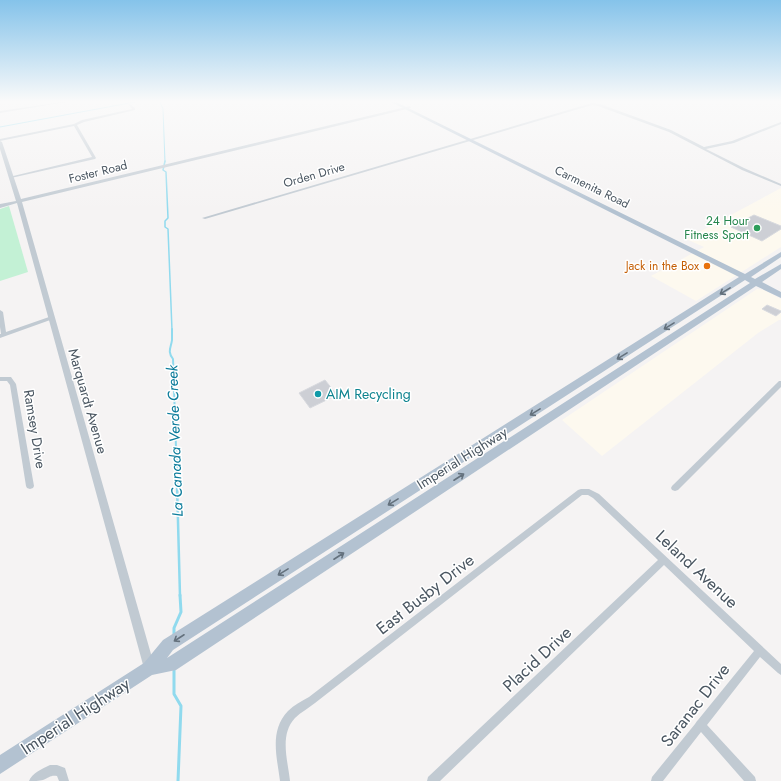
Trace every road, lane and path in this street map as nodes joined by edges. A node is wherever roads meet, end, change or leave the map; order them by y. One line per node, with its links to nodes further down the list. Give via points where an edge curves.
1 (22, 138): 7 (street)
2 (83, 138): 9 (street, via 94,158)
3 (278, 138): 11 (street, Foster Road)
4 (685, 138): 8 (street, Orden Drive)
5 (742, 138): 8 (street)
6 (473, 139): 13 (street, Orden Drive); 16 (main road, Carmenita Road)
7 (0, 144): 9 (street, Marquardt Avenue)
8 (705, 148): 10 (street)
9 (11, 177): 11 (street, Marquardt Avenue)
10 (781, 185)
11 (19, 202): 12 (street, Foster Road); 20 (street, Marquardt Avenue)
12 (0, 206)
13 (204, 218)
14 (781, 254): 16 (main road, Imperial Highway)
15 (781, 266): 16 (main road, Imperial Highway)
16 (754, 278): 17 (main road, Carmenita Road); 18 (main road, Carmenita Road); 29 (main road, Imperial Highway, one-way to 29, via 208,620 168,646); 29 (main road, Imperial Highway, one-way to 16, via 171,665 209,641)
17 (781, 288)
18 (781, 295)
19 (0, 312): 21 (street)
20 (51, 318): 21 (street); 29 (street, Marquardt Avenue)
21 (2, 336)
22 (0, 379): 24 (street, Ramsey Drive, via 9,379 13,384)
23 (781, 383): 25 (street)
24 (30, 486)
25 (675, 488)
26 (589, 492): 27 (street, Leland Avenue); 35 (street, East Busby Drive, via 582,492 292,714 283,724 280,737)
27 (664, 560): 28 (street, Leland Avenue); 36 (street, Placid Drive)
28 (760, 650): 30 (street, Leland Avenue); 31 (street, Saranac Drive)
29 (153, 665): 32 (main road, Imperial Highway)
30 (781, 670)
31 (700, 724): 37 (street, Saranac Drive); 38 (street)
32 (0, 765)
33 (34, 781): 34 (street, via 54,770 61,772)
34 (64, 781)
35 (285, 781)
36 (432, 781)
37 (656, 781)
38 (751, 781)

